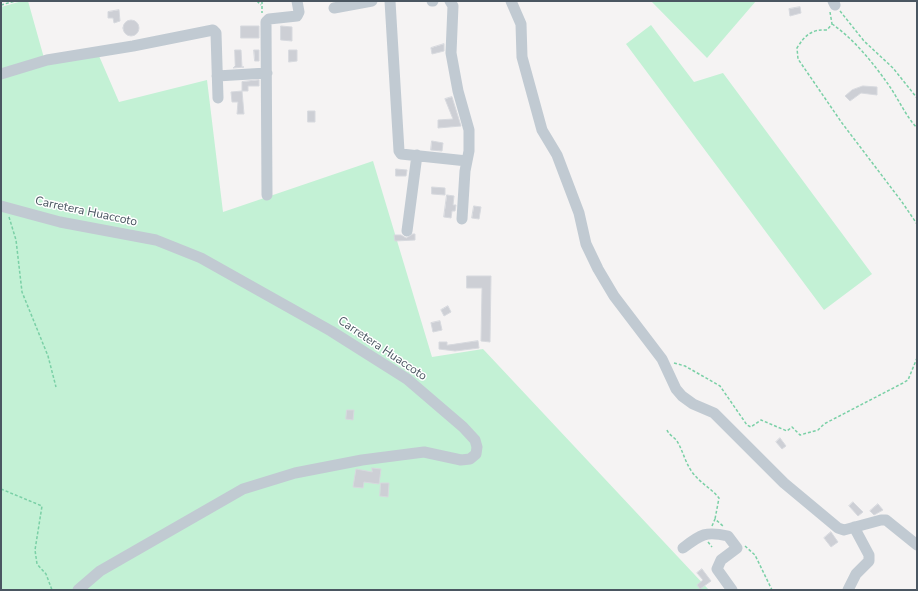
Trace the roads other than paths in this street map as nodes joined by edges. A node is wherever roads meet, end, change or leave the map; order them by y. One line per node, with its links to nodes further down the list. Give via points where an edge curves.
1 (297, 1): 8 (street, via 297,16 267,20)
2 (372, 1): 6 (street)
3 (390, 1): 12 (street, via 399,151 401,154)
4 (512, 1): 18 (street, via 522,24 522,57 542,130 557,155 579,213 586,244 614,296 662,359 682,396 693,404 714,412 784,483 838,528 844,530)
5 (452, 2): 13 (street, via 451,53 469,130)
6 (357, 3): 7 (street)
7 (334, 8)
8 (267, 73): 10 (street); 14 (street)
9 (1, 74): 10 (street, via 48,60 213,30 216,33)
10 (217, 76): 11 (street)
11 (218, 98)
12 (417, 155): 13 (street); 17 (street)
13 (467, 161): 16 (street)
14 (267, 195)
15 (3, 206): 21 (street, Carretera Huaccoto, via 60,222 156,240 201,258 331,331 407,379 463,427 477,446 476,454 470,459 461,460 424,452 400,454 295,473 243,489 100,571)
16 (462, 219)
17 (407, 231)
18 (854, 527): 19 (street, via 886,520); 23 (street, via 869,555 869,561 856,574)
19 (917, 545)
20 (683, 548): 22 (street, via 700,535 709,533 728,536 737,548 721,560 717,569)
21 (78, 590)
22 (732, 590)
23 (848, 590)

